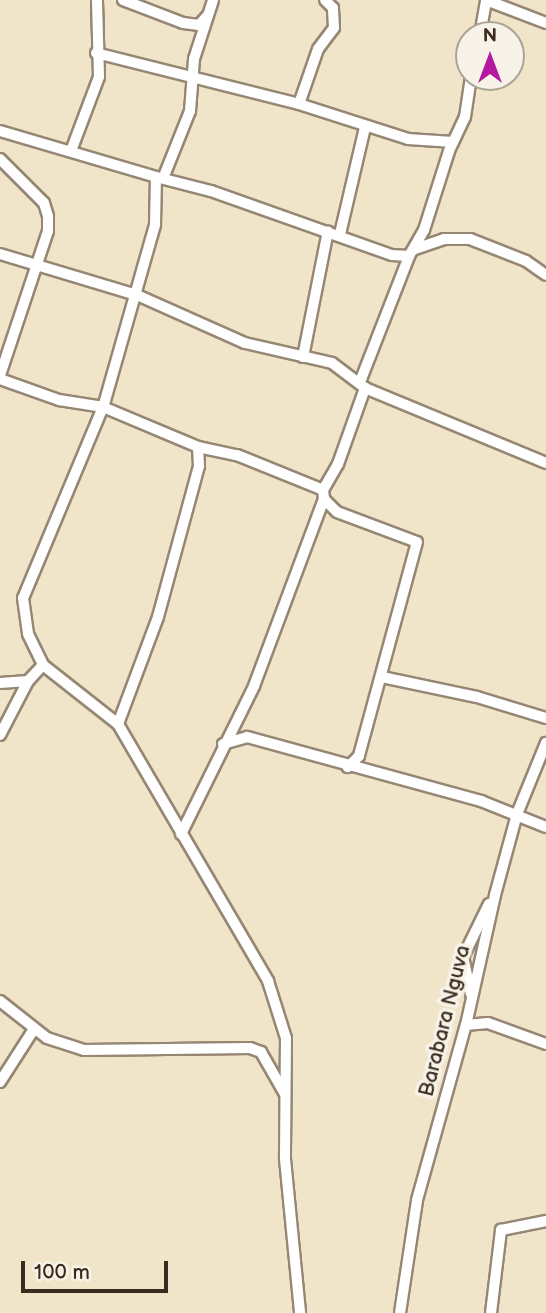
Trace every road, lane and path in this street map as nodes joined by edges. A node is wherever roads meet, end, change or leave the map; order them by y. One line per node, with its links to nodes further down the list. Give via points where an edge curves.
1 (97, 0): 8 (street)
2 (122, 0): 5 (street, via 183,23 199,25)
3 (213, 0): 5 (street)
4 (325, 0): 11 (street, via 333,8 334,27 318,49)
5 (208, 15): 9 (street, via 194,59)
6 (483, 21): 7 (street, via 486,0)
7 (546, 23)
8 (96, 53): 9 (street); 15 (street, via 99,77)
9 (195, 76): 11 (street); 17 (street, via 190,111)
10 (469, 91): 14 (street, via 465,117)
11 (299, 104): 12 (street)
12 (365, 127): 14 (street, via 408,139); 19 (street)
13 (0, 131): 15 (street)
14 (453, 142): 20 (street)
15 (71, 151): 17 (street)
16 (0, 159): 22 (street, via 44,203 48,231)
17 (160, 177): 18 (street); 24 (street, via 155,225)
18 (328, 231): 19 (street); 25 (street)
19 (340, 234): 20 (street, via 392,256)
20 (412, 253): 23 (street, via 444,239 470,239 526,261); 27 (street)
21 (0, 254): 22 (street)
22 (33, 265): 24 (street); 26 (street)
23 (546, 275)
24 (137, 295): 25 (street, via 245,343); 28 (street)
25 (303, 357): 27 (street, via 332,363)
26 (0, 377): 28 (street, via 59,400)
27 (363, 385): 30 (street); 31 (street, via 338,464)
28 (103, 407): 29 (street); 32 (street, via 23,598 27,634)
29 (198, 447): 31 (street, via 237,455); 37 (street, via 199,466 158,617)
30 (546, 463)
31 (323, 495): 33 (street, via 337,512 417,542); 40 (street, via 254,686)
32 (43, 665): 34 (street); 37 (street)
33 (382, 677): 36 (street, via 477,697); 41 (street)
34 (27, 681): 35 (street); 38 (street)
35 (0, 683)
36 (546, 718)
37 (118, 724): 47 (street)
38 (0, 735)
39 (546, 743): 42 (street, Barabara Nguva)
40 (223, 745): 43 (street, via 247,737); 47 (street)
41 (359, 756): 43 (street); 44 (street)
42 (543, 764): 45 (street, Barabara Nguva)
43 (348, 767): 44 (street)
44 (363, 771): 45 (street)
45 (517, 814): 46 (street); 48 (street, Barabara Nguva)
46 (546, 827)
47 (181, 834): 55 (street, via 268,981 286,1038)
48 (495, 895): 49 (street, Barabara Nguva); 49 (street, via 463,957)
49 (472, 997): 51 (street, Barabara Nguva)
50 (0, 1001): 52 (street)
51 (466, 1025): 53 (street, via 488,1023); 58 (street, Barabara Nguva, via 417,1200)
52 (34, 1029): 54 (street); 55 (street, via 84,1050 250,1048 261,1052)
53 (544, 1042)
54 (0, 1082)
55 (286, 1096): 57 (street, via 285,1159)
56 (546, 1221): 59 (street, via 501,1230)
57 (300, 1313)
58 (400, 1313)
59 (491, 1313)

